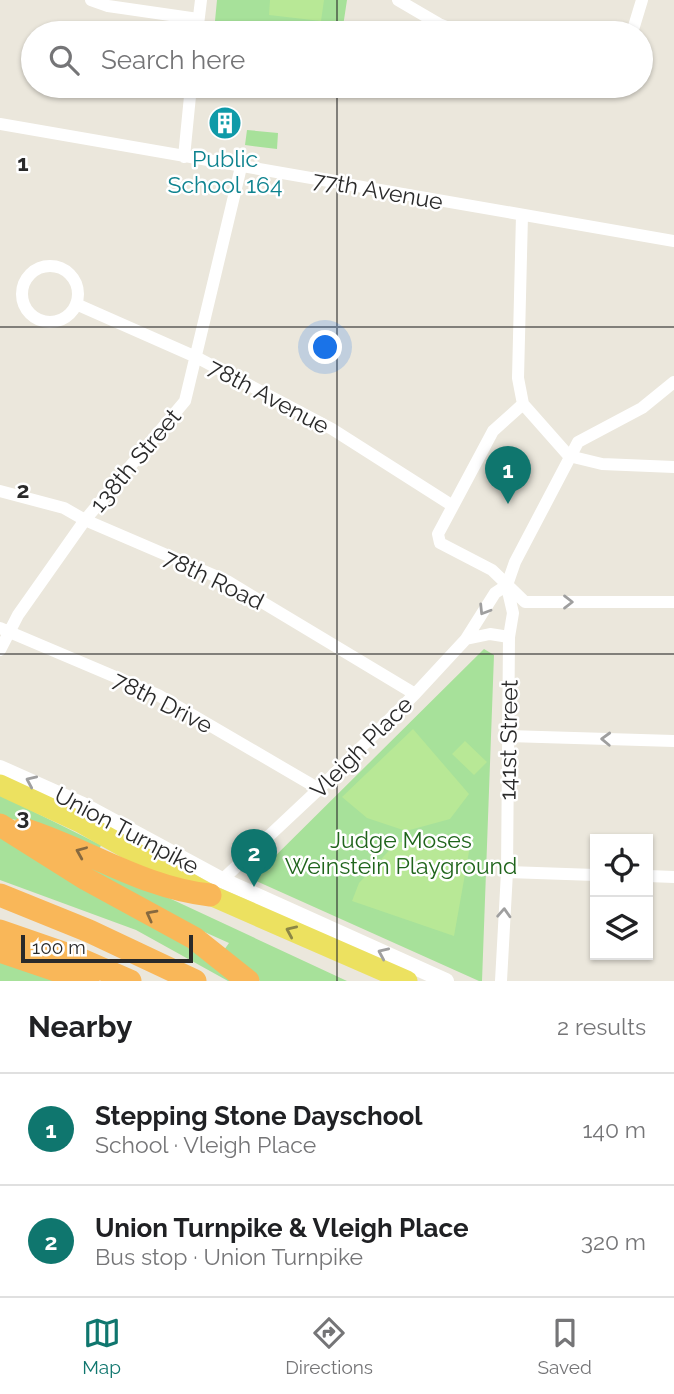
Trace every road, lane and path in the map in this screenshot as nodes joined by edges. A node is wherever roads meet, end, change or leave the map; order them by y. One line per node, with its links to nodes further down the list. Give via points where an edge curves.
1 (91, 0): 5 (street)
2 (201, 0): 5 (street)
3 (398, 0): 6 (street)
4 (642, 0): 7 (street)
5 (198, 19)
6 (434, 21)
7 (636, 21)
8 (190, 98): 10 (street)
9 (0, 124): 10 (street, 77th Avenue)
10 (184, 157): 11 (street, 77th Avenue)
11 (241, 167): 12 (street, 77th Avenue); 15 (street, 138th Street)
12 (523, 215): 13 (street, 77th Avenue); 17 (street, via 517,378)
13 (674, 241)
14 (76, 304): 14 (street, via 76,282 58,267 37,269 23,284 26,310 41,321 61,320); 15 (street, 78th Avenue)
15 (196, 357): 21 (street, 78th Avenue, via 332,429); 22 (street, 138th Street, via 185,401)
16 (674, 382): 18 (street, Vleigh Place, via 642,408 578,442)
17 (523, 404): 18 (street); 21 (street, via 493,431)
18 (569, 456): 19 (street, via 602,464); 23 (street, Vleigh Place)
19 (674, 467)
20 (0, 491): 22 (street, 78th Road, via 64,508)
21 (453, 506): 23 (street, via 440,543 492,570)
22 (85, 520): 25 (street, 138th Street); 29 (street, 78th Road, via 227,582)
23 (507, 585): 24 (street, one-way to 24, via 525,602); 26 (street, 141st Street, via 513,613); 27 (street, Vleigh Place, one-way to 27, via 495,593)
24 (674, 602)
25 (5, 630): 28 (street, 138th Street); 34 (street, 78th Drive, via 158,695)
26 (509, 637): 27 (street, via 490,634); 30 (street, 141st Street)
27 (466, 639): 29 (street, Vleigh Place)
28 (0, 650)
29 (415, 694): 34 (street, Vleigh Place)
30 (508, 736): 31 (street, one-way to 30); 36 (street, 141st Street)
31 (674, 741)
32 (0, 768): 40 (street, Union Turnpike, one-way to 32, via 83,805)
33 (0, 785): 40 (main road, Union Turnpike)
34 (319, 789): 40 (street, Vleigh Place)
35 (0, 824): 40 (highway, one-way to 35, via 160,885 52,839); 50 (highway, one-way to 35, via 194,939)
36 (506, 872): 37 (street); 54 (street, 141st Street, one-way to 36)
37 (590, 875)
38 (653, 876): 39 (street)
39 (674, 877)
40 (216, 888): 46 (main road, Union Turnpike, one-way to 40); 53 (street, Union Turnpike, one-way to 40)
41 (0, 895): 44 (highway)
42 (0, 906): 44 (highway)
43 (0, 931): 48 (highway)
44 (89, 931): 49 (highway)
45 (0, 951): 47 (highway)
46 (376, 968): 51 (main road); 52 (main road, Union Turnpike)
47 (88, 981)
48 (130, 981)
49 (195, 981)
50 (248, 981)
51 (395, 981)
52 (407, 981)
53 (446, 981)
54 (501, 981)

